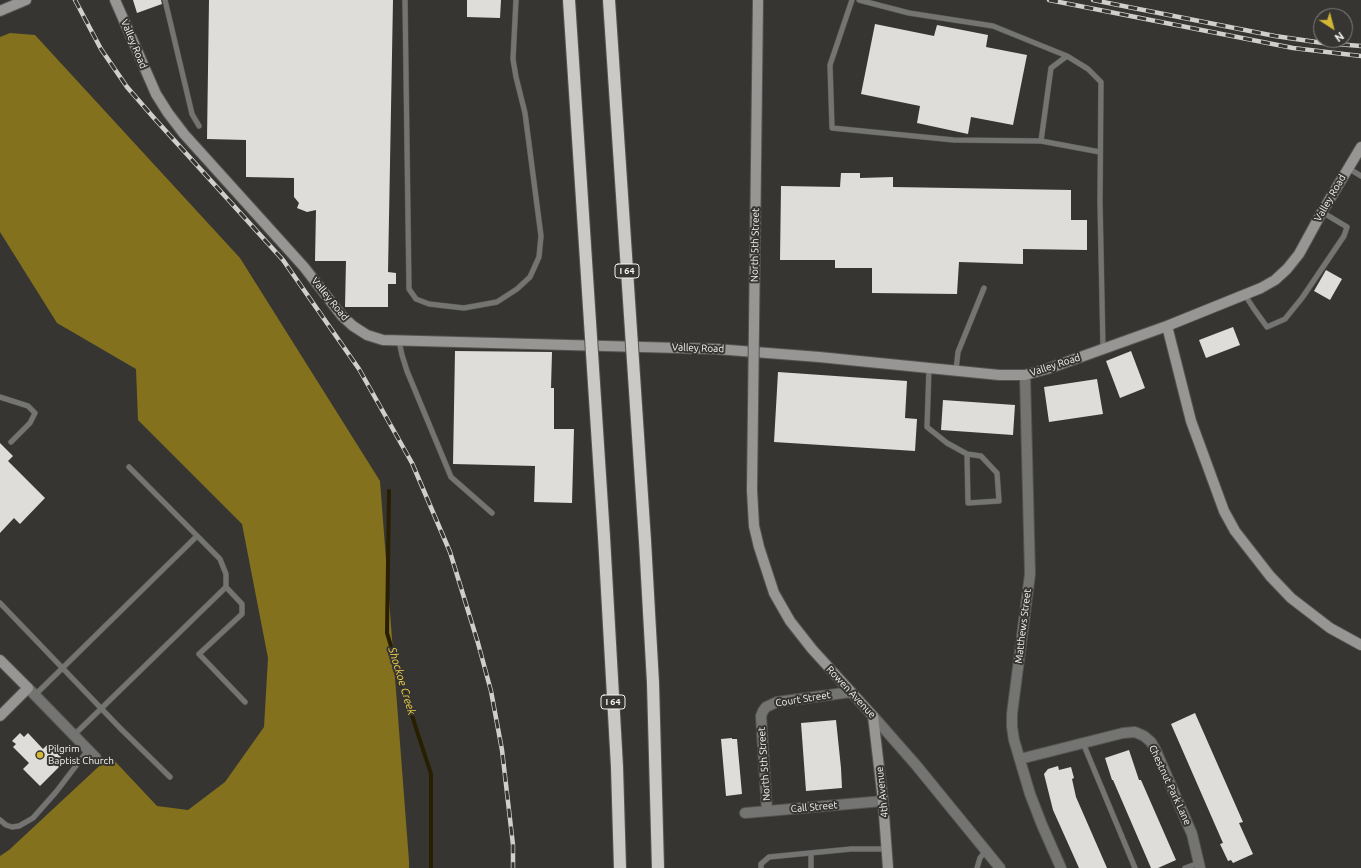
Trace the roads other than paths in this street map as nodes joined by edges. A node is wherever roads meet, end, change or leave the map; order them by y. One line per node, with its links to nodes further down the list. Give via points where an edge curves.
1 (26, 0): 11 (street)
2 (115, 0): 23 (street, Valley Road, via 156,94 184,134 304,267 342,316 366,335)
3 (165, 0): 13 (lane, via 192,114)
4 (405, 0): 5 (lane, via 409,289 416,299 429,304 464,308 497,302 518,289 530,277 539,257 541,236 525,113 512,59)
5 (516, 0)
6 (569, 0): 61 (highway, I 64, bridge, via 604,537)
7 (609, 0): 62 (highway, I 64, bridge, via 646,541)
8 (758, 0): 32 (street, North 5th Street, bridge)
9 (852, 0): 14 (lane, via 830,65 832,128 954,140)
10 (859, 0): 12 (lane, via 909,13 993,26)
11 (0, 11)
12 (1066, 56): 14 (lane, via 1051,68); 16 (lane, via 1088,69 1101,82)
13 (200, 126)
14 (1041, 141): 16 (lane)
15 (1361, 147): 17 (street, Valley Road)
16 (1100, 152): 24 (lane)
17 (1348, 168): 18 (lane); 19 (street, Valley Road)
18 (1361, 176)
19 (1322, 212): 21 (street, Valley Road, via 1299,254 1287,269 1275,280); 21 (lane, via 1347,227 1344,236 1285,319 1267,327)
20 (984, 288): 26 (lane, via 958,352)
21 (1245, 295): 22 (street, Valley Road)
22 (1167, 326): 24 (street, Valley Road); 37 (street, via 1191,420 1224,511 1235,531 1270,576 1291,598 1330,628)
23 (399, 341): 25 (street, Valley Road, via 716,349); 33 (lane, via 407,370 451,477)
24 (1103, 349): 27 (street, Valley Road)
25 (929, 368): 26 (street, Valley Road); 30 (lane, via 927,427 947,443)
26 (956, 370): 27 (street, Valley Road)
27 (1025, 375): 51 (street, Matthews Street, via 1030,574 1012,714 1014,740)
28 (0, 397): 29 (lane, via 28,406 35,413 30,423)
29 (11, 442)
30 (967, 454): 30 (lane, via 968,503 999,501 997,473 981,456)
31 (129, 467): 34 (lane)
32 (752, 490): 41 (street, Rowen Avenue, via 754,526 774,593 790,621)
33 (492, 513)
34 (197, 536): 35 (lane, via 220,559 226,574); 39 (lane)
35 (226, 587): 42 (lane, via 242,604 242,614 199,654); 43 (lane)
36 (0, 603): 39 (lane)
37 (1361, 645)
38 (0, 660): 40 (street)
39 (63, 668): 40 (lane); 43 (lane)
40 (31, 692): 44 (street); 47 (street)
41 (851, 692): 45 (street, Court Street, via 777,702 766,707); 46 (street, Rowen Avenue)
42 (246, 702)
43 (102, 708): 47 (lane); 52 (lane)
44 (0, 716)
45 (760, 716): 54 (street, North 5th Street)
46 (873, 716): 53 (street, 4th Avenue); 58 (street, Rowen Avenue)
47 (74, 735): 49 (street)
48 (1083, 743): 51 (street, Chestnut Park Lane); 60 (street, Chestnut Park Lane, via 1129,732 1140,734 1147,739 1156,751 1192,834); 69 (lane)
49 (88, 750): 50 (street); 56 (lane, via 33,818 12,827)
50 (96, 758)
51 (1020, 759): 68 (street, Matthews Street, via 1030,794)
52 (170, 777)
53 (883, 801): 54 (street, Call Street); 57 (street, 4th Avenue)
54 (767, 811): 55 (street, Call Street)
55 (745, 813)
56 (0, 820)
57 (887, 849): 59 (lane, via 851,849); 65 (street, 4th Avenue)
58 (986, 850): 66 (lane); 67 (street, Rowen Avenue)
59 (811, 854): 63 (lane, via 769,857 761,864); 64 (lane)
60 (1200, 865): 70 (lane)
61 (620, 868)
62 (658, 868)
63 (761, 868)
64 (811, 868)
65 (888, 868)
66 (977, 868)
67 (1000, 868)
68 (1061, 868)
69 (1135, 868)
70 (1185, 868)

